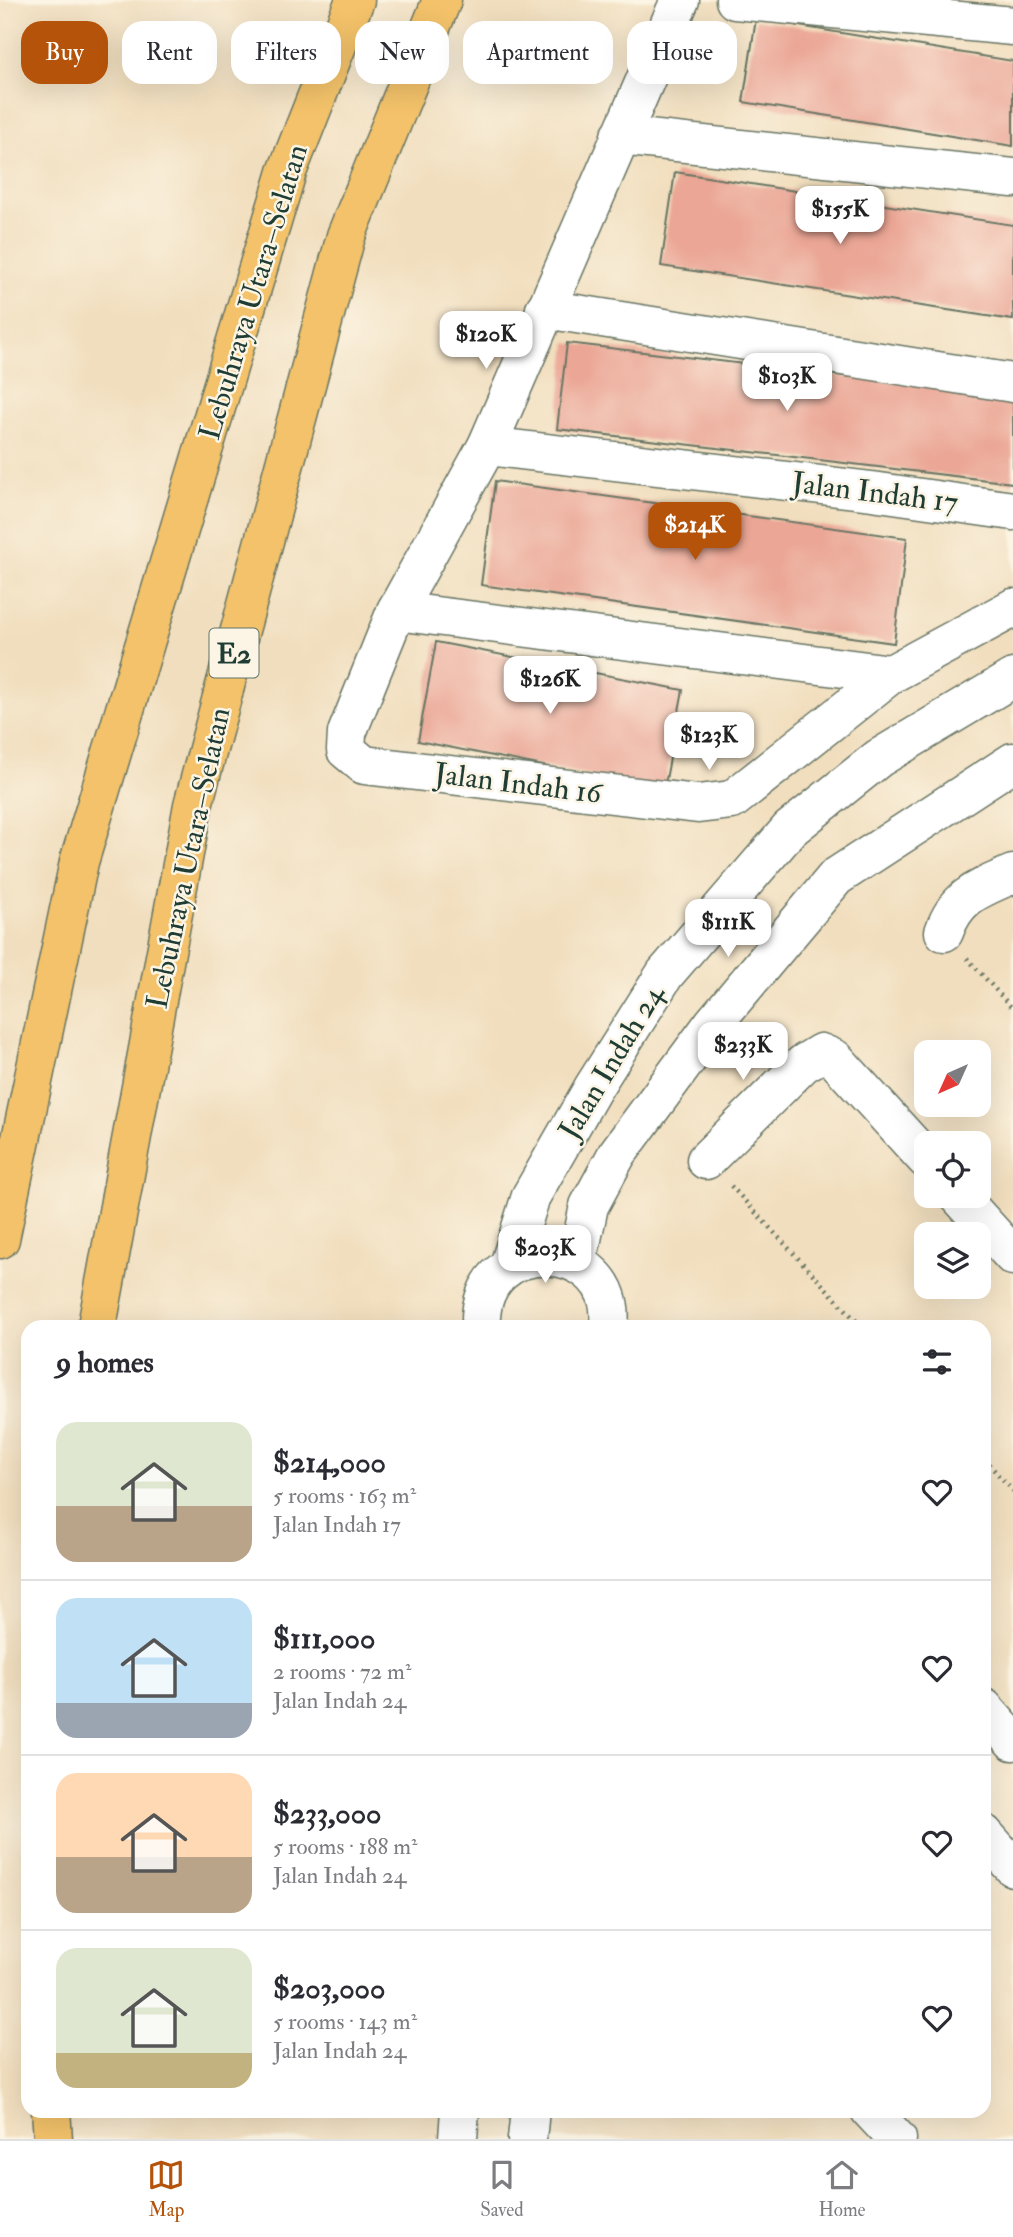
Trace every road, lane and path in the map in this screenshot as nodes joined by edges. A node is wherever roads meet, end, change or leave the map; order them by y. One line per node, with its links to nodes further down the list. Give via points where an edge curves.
1 (355, 0): 23 (highway, Lebuhraya Utara–Selatan, via 287,172 79,862)
2 (442, 0): 27 (highway, Lebuhraya Utara–Selatan / E2, via 346,236 193,805)
3 (680, 0): 6 (street)
4 (735, 0): 5 (street)
5 (1013, 26)
6 (620, 136): 7 (street); 8 (street)
7 (1013, 178)
8 (545, 309): 9 (street); 10 (street)
9 (1013, 383)
10 (487, 446): 11 (street, Jalan Indah 17); 13 (street)
11 (1013, 511)
12 (1013, 608): 14 (street, Jalan Indah 16)
13 (396, 611): 14 (street); 14 (street, Jalan Indah 16, via 346,733 346,750 364,765 698,804 732,800)
14 (891, 674)
15 (1013, 678): 26 (street, Jalan Indah 24, via 879,758 790,829 665,974 531,1196)
16 (1013, 762): 25 (street, Jalan Indah 24, via 836,877 713,1024 618,1154 589,1206)
17 (1013, 874): 18 (street, via 971,893 950,914)
18 (944, 932): 19 (path)
19 (1013, 1009)
20 (914, 1146): 21 (street, via 835,1059 821,1053 803,1064)
21 (706, 1160): 30 (path)
22 (970, 1208): 24 (street)
23 (0, 1239)
24 (1013, 1256)
25 (577, 1263): 26 (street, via 542,1255); 29 (street, via 601,1288)
26 (509, 1266): 28 (street, via 485,1295)
27 (98, 1320)
28 (481, 1320)
29 (609, 1320)
30 (855, 1320)
31 (991, 1467): 32 (path)
32 (1013, 1491)
33 (991, 1716): 34 (street)
34 (1013, 1741)
35 (991, 1842): 36 (street)
36 (1013, 1867)
37 (52, 2118): 41 (highway)
38 (459, 2118): 42 (street)
39 (529, 2118): 43 (street)
40 (877, 2118): 44 (street)
41 (53, 2139)
42 (458, 2139)
43 (527, 2139)
44 (897, 2139)

